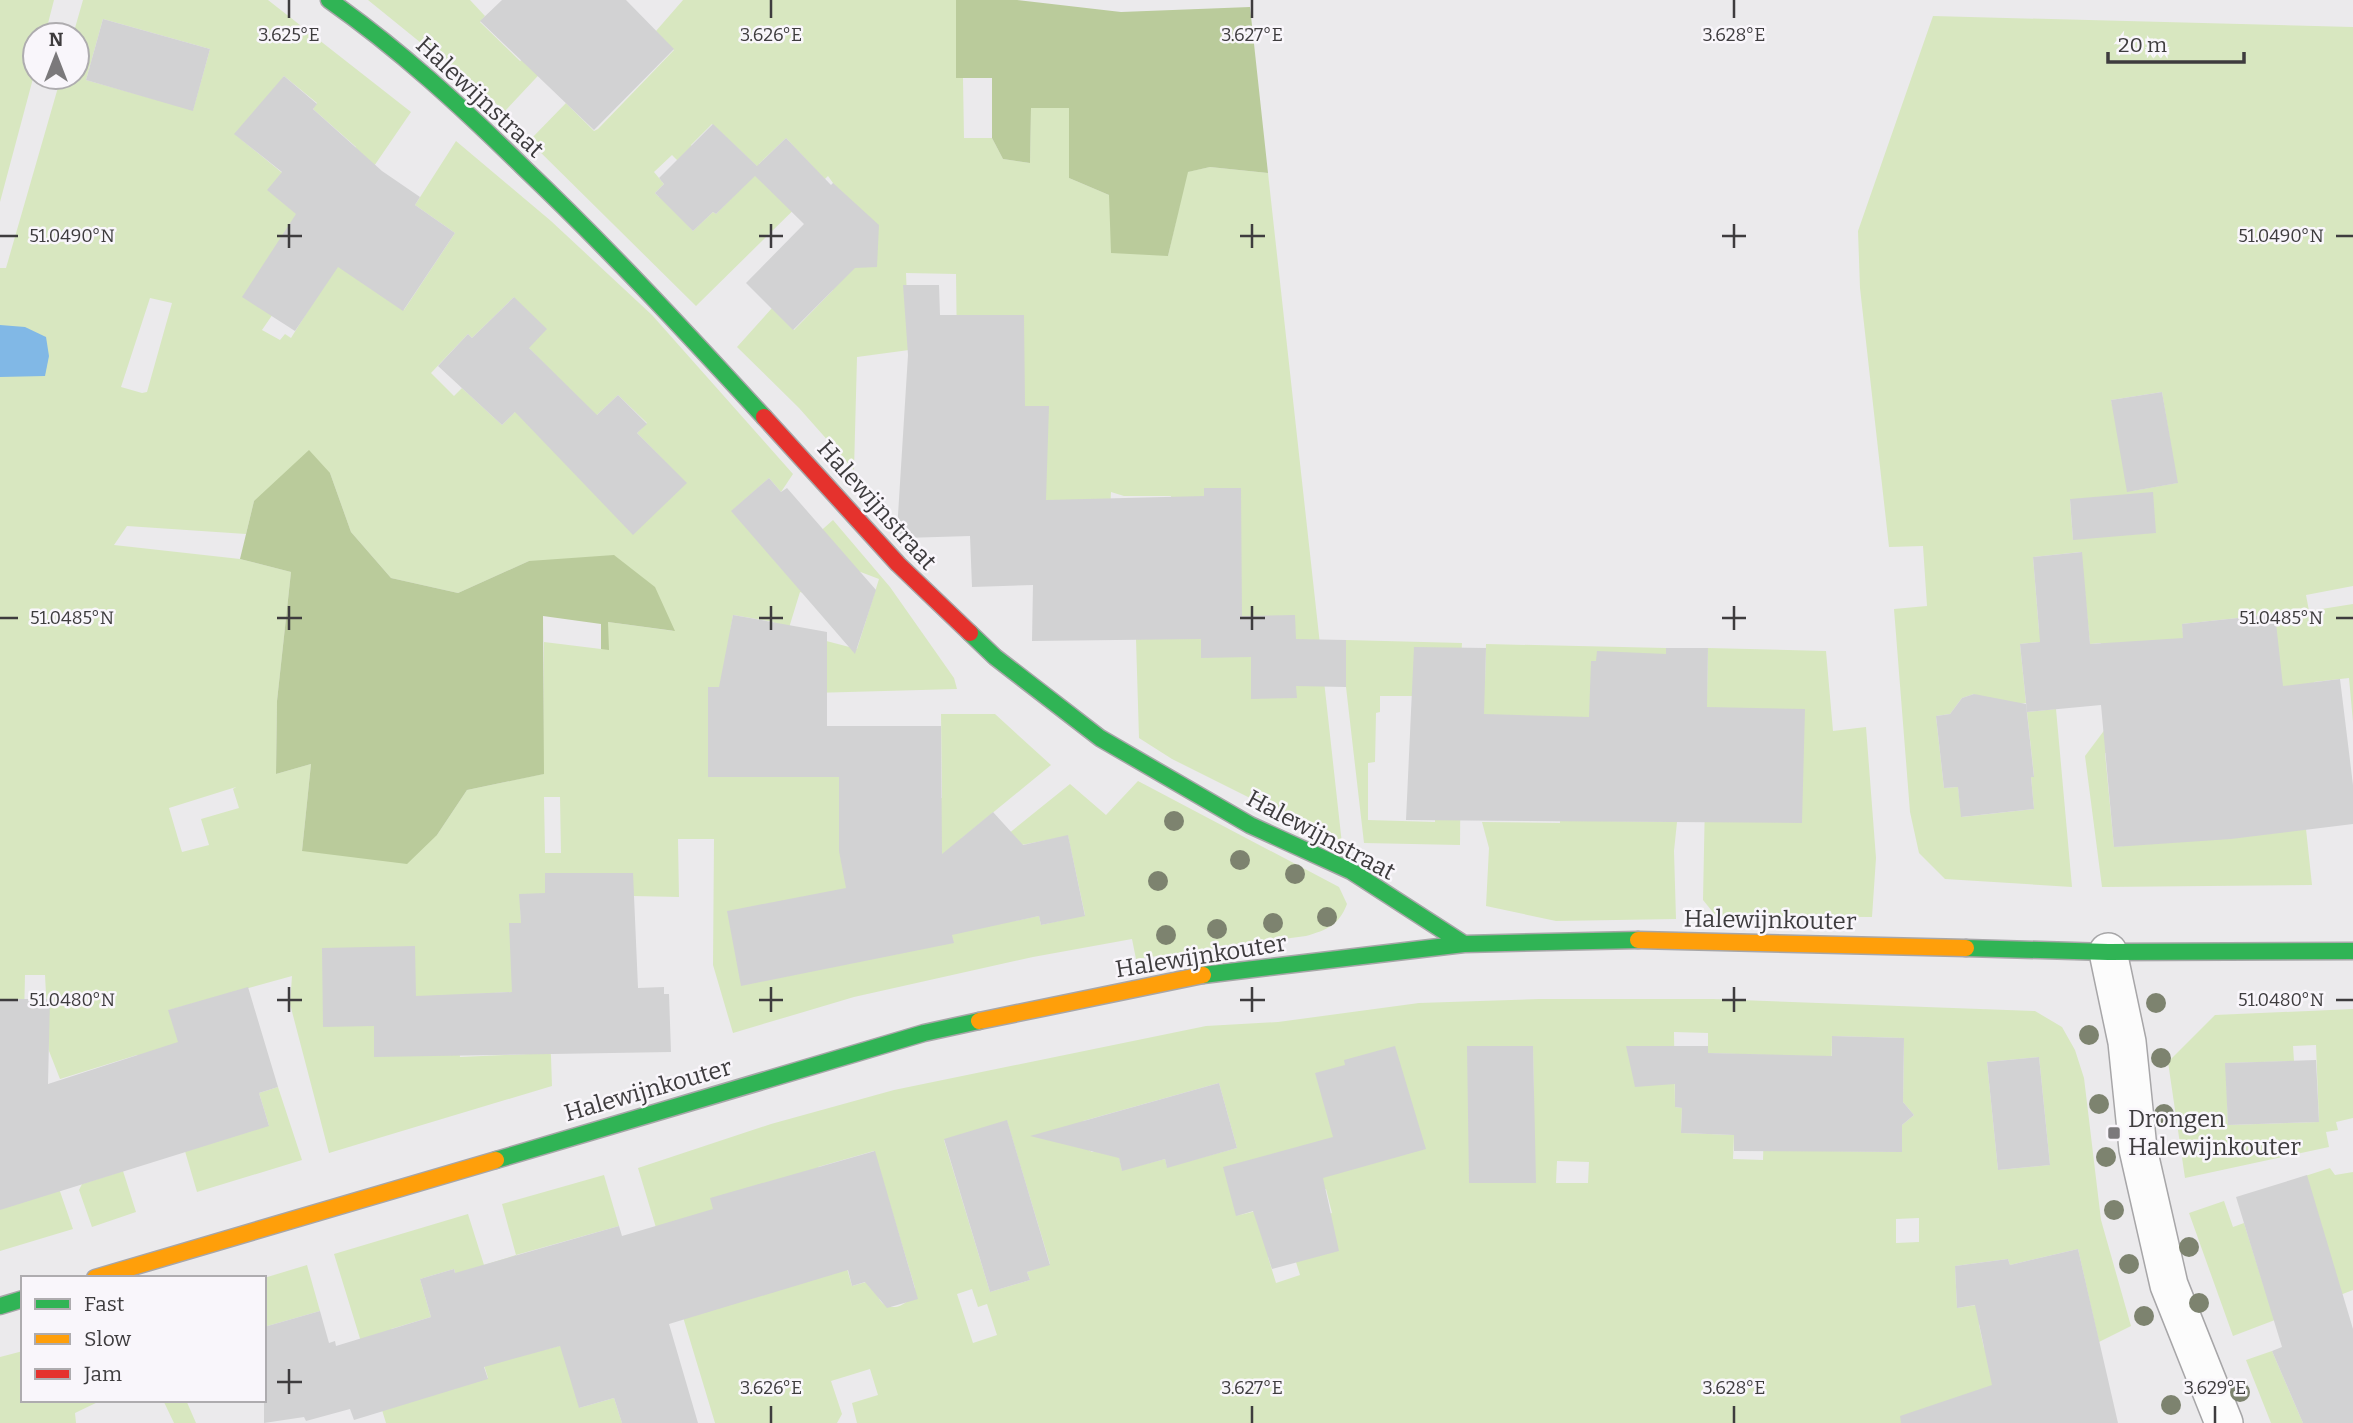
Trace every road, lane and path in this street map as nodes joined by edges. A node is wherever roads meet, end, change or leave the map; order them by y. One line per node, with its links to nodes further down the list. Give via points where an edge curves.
1 (329, 0): 2 (street, Halewijnstraat, via 372,30 463,108 625,265 898,564 995,657 1100,738 1250,825 1350,871)
2 (1464, 944): 3 (street, Halewijnkouter, via 1595,939); 5 (street, Halewijnkouter, via 1195,976 924,1032)
3 (2108, 951): 4 (street, Halewijnkouter); 8 (street, via 2127,1042 2138,1149 2169,1285)
4 (2353, 951)
5 (102, 1276)
6 (21, 1300): 7 (street)
7 (0, 1306)
8 (2224, 1423)

